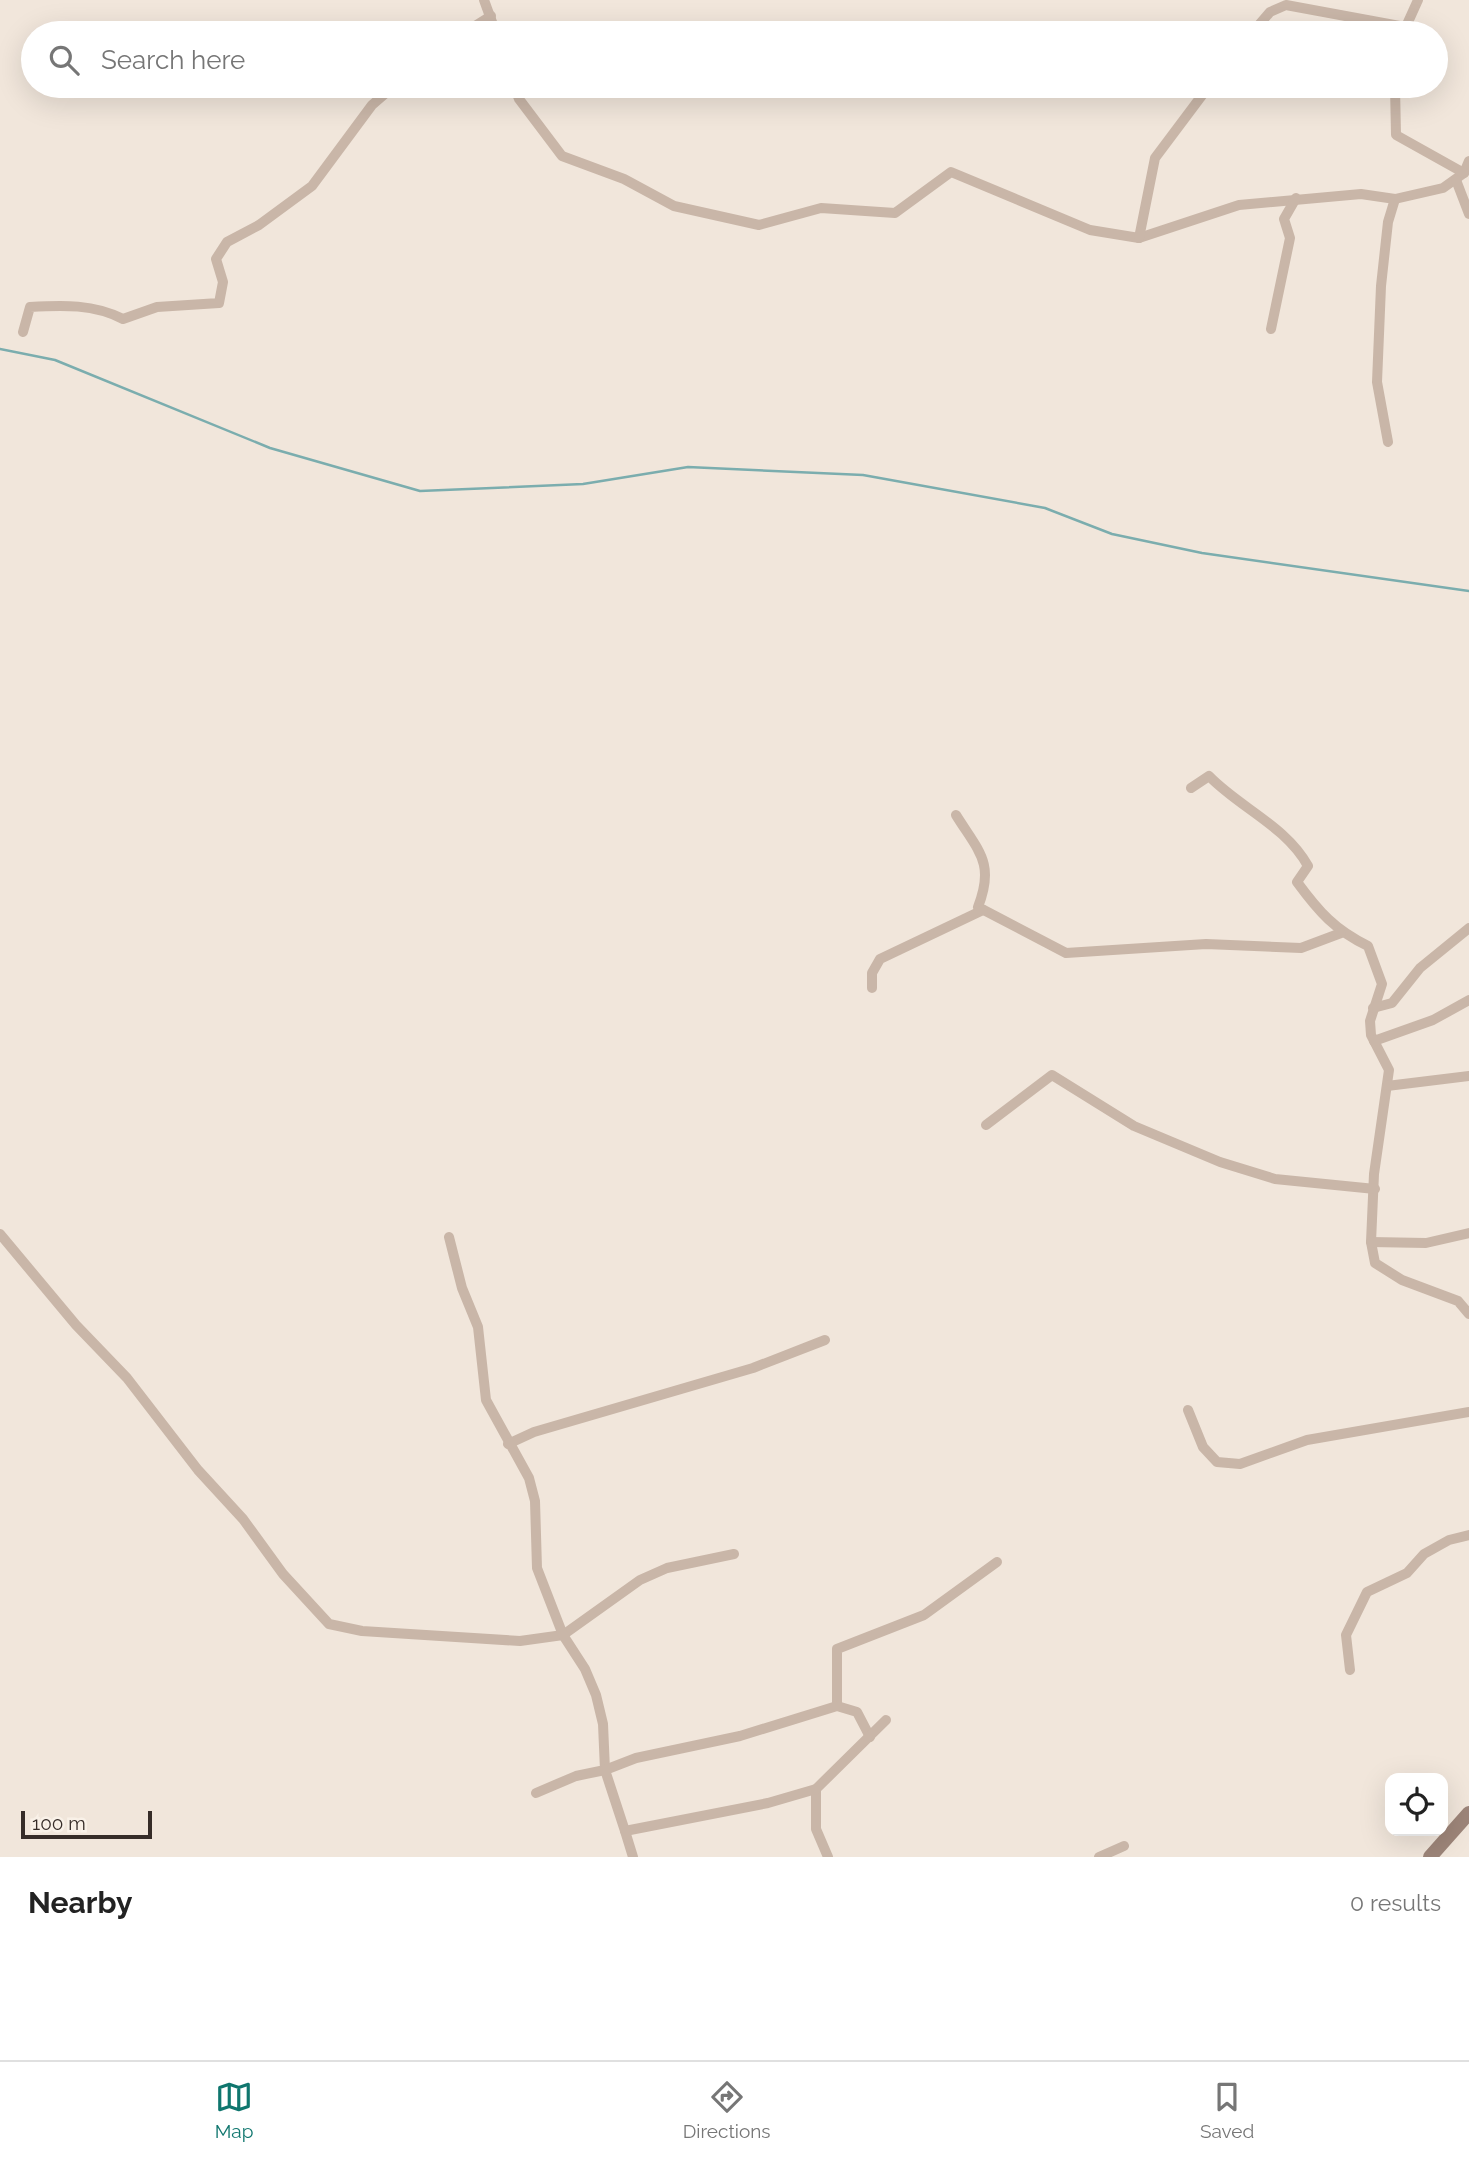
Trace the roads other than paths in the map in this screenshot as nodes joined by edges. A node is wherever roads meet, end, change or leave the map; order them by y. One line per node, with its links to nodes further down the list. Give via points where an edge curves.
1 (484, 0): 3 (street)
2 (1418, 0): 8 (street)
3 (491, 16): 4 (street); 5 (street)
4 (483, 21)
5 (492, 21)
6 (1262, 21): 7 (street, via 1286,5)
7 (1362, 21)
8 (1409, 21)
9 (380, 98): 20 (street, via 312,186 227,242 216,259 223,282 219,303 157,307 123,319 104,309 30,307)
10 (519, 98): 18 (street, via 562,156 624,179 674,206 759,225 821,208 895,213 951,172 1090,230)
11 (1200, 98): 18 (street, via 1155,158)
12 (1395, 98): 14 (street, via 1396,135)
13 (1469, 161): 14 (street)
14 (1460, 176): 16 (street, via 1443,188); 17 (street)
15 (1296, 198): 16 (street, via 1361,194); 18 (street, via 1239,205); 19 (street, via 1284,219 1290,239)
16 (1395, 199): 21 (street, via 1381,286 1377,382)
17 (1469, 214)
18 (1139, 237)
19 (1271, 329)
20 (23, 332)
21 (1388, 442)
22 (1191, 788): 26 (street, via 1209,776 1230,798 1299,850 1308,866 1297,883)
23 (956, 815): 24 (street, via 984,860 988,882 978,907)
24 (983, 910): 26 (street, via 1066,953 1206,944 1301,948); 27 (street, via 880,959 872,973)
25 (1469, 928): 29 (street, via 1420,968 1392,1003)
26 (1341, 933): 29 (street, via 1368,946 1376,963 1382,984)
27 (872, 988)
28 (1469, 1000): 30 (street, via 1433,1020)
29 (1373, 1008): 30 (street)
30 (1374, 1041): 32 (street, via 1389,1070)
31 (1469, 1076): 32 (street)
32 (1387, 1086): 34 (street)
33 (986, 1125): 34 (street, via 1052,1075 1134,1126 1220,1162 1275,1179)
34 (1375, 1189): 38 (street)
35 (1469, 1233): 38 (street, via 1426,1243)
36 (0, 1234): 47 (street, via 127,1378 198,1471 329,1624 362,1631 520,1641)
37 (449, 1237): 43 (street, via 478,1327 486,1399)
38 (1371, 1242): 39 (street, via 1375,1263 1402,1280 1458,1301)
39 (1469, 1314)
40 (825, 1340): 43 (street, via 753,1368 534,1432)
41 (1188, 1410): 42 (street, via 1203,1447 1217,1462 1240,1464 1307,1440)
42 (1469, 1412)
43 (508, 1444): 47 (street, via 529,1478 535,1501 537,1568)
44 (1469, 1535): 48 (street, via 1424,1554 1407,1573 1367,1592 1346,1635)
45 (734, 1554): 47 (street, via 667,1568 640,1580)
46 (997, 1562): 49 (street, via 924,1615 837,1649)
47 (563, 1635): 52 (street, via 596,1695)
48 (1350, 1670)
49 (837, 1706): 51 (street, via 857,1712); 52 (street)
50 (886, 1720): 51 (street)
51 (870, 1737): 53 (street)
52 (605, 1770): 54 (street); 56 (street)
53 (816, 1789): 56 (street); 59 (street, via 816,1829)
54 (536, 1793)
55 (1469, 1813): 61 (main road)
56 (625, 1831): 58 (street)
57 (1124, 1846): 60 (street)
58 (633, 1857)
59 (828, 1857)
60 (1099, 1857)
61 (1430, 1857)

